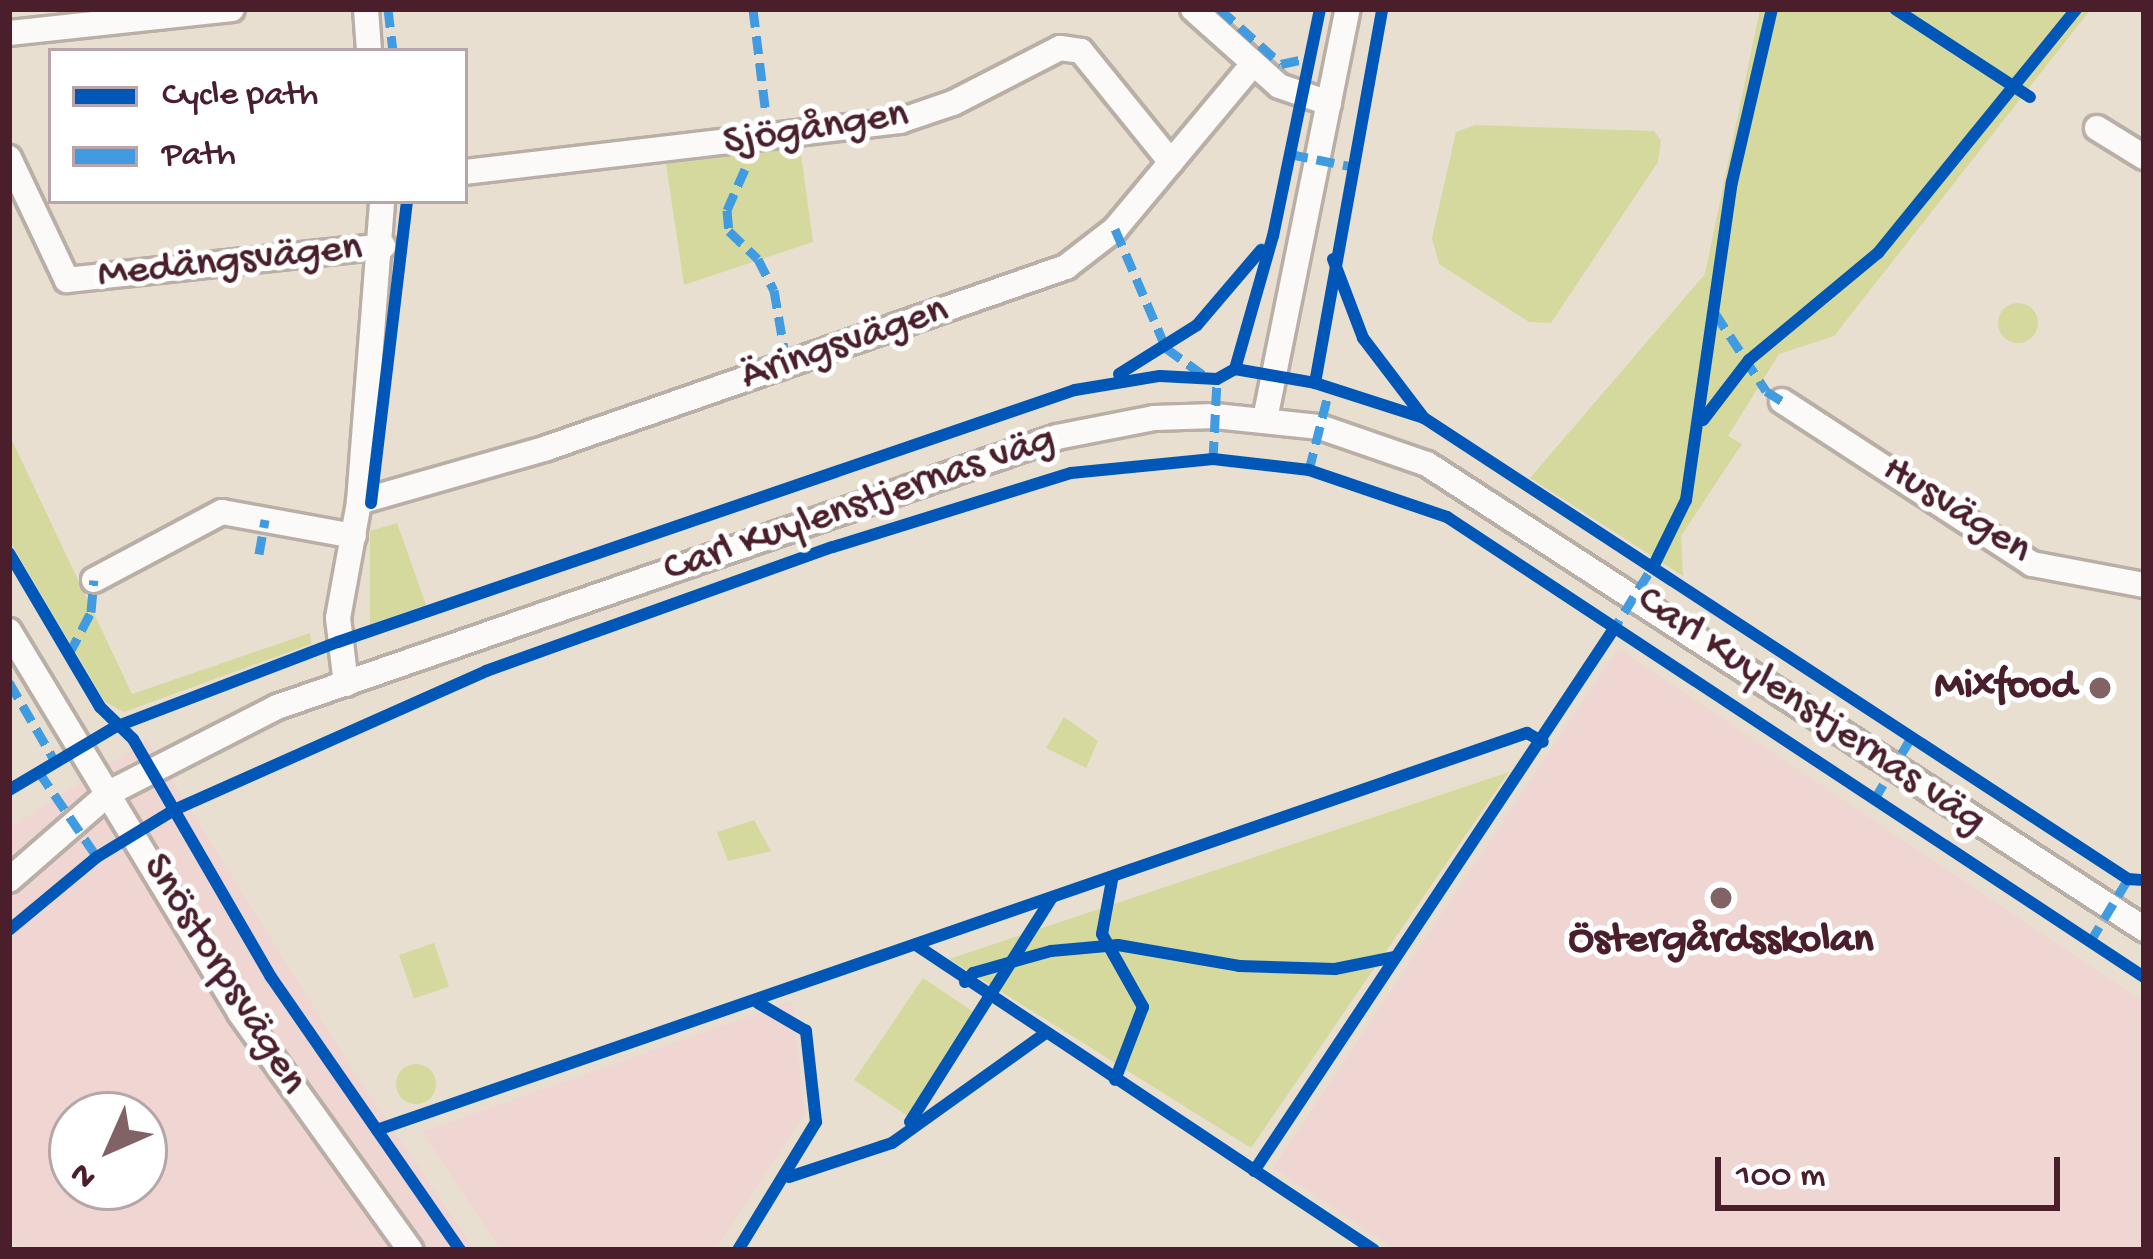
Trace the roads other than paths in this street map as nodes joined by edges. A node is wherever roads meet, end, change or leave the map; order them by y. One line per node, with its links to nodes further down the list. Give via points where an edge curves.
1 (232, 9): 5 (street)
2 (366, 9): 6 (street)
3 (1193, 9): 7 (street)
4 (1348, 9): 8 (street)
5 (9, 33)
6 (369, 48)
7 (1252, 64): 8 (street, via 1279,86); 12 (street, Äringsvägen)
8 (1329, 104): 17 (street)
9 (2097, 128): 11 (street)
10 (9, 158): 15 (street, Medängsvägen, via 67,280)
11 (2144, 158)
12 (1171, 162): 13 (street, Sjögången, via 1081,51 1060,48 953,104 899,121); 18 (street, Äringsvägen, via 1115,229 1066,267 547,448)
13 (468, 172)
14 (382, 204): 15 (street)
15 (383, 247): 18 (street)
16 (1782, 401): 21 (street, Husvägen, via 2032,564)
17 (1264, 419): 23 (street, Carl Kuylenstjernas väg, via 1154,418 1057,437); 26 (street, Carl Kuylenstjernas väg, via 1319,427 1427,464)
18 (359, 502): 19 (street)
19 (354, 536): 20 (street, via 222,512); 23 (street, via 338,617)
20 (94, 580)
21 (2144, 585)
22 (9, 631): 24 (street, Snöstorpsvägen)
23 (346, 684): 24 (street, Carl Kuylenstjernas väg, via 241,723)
24 (110, 793): 25 (street, Carl Kuylenstjernas väg); 27 (street, Snöstorpsvägen, via 240,1013)
25 (9, 880)
26 (2144, 929)
27 (410, 1250)

